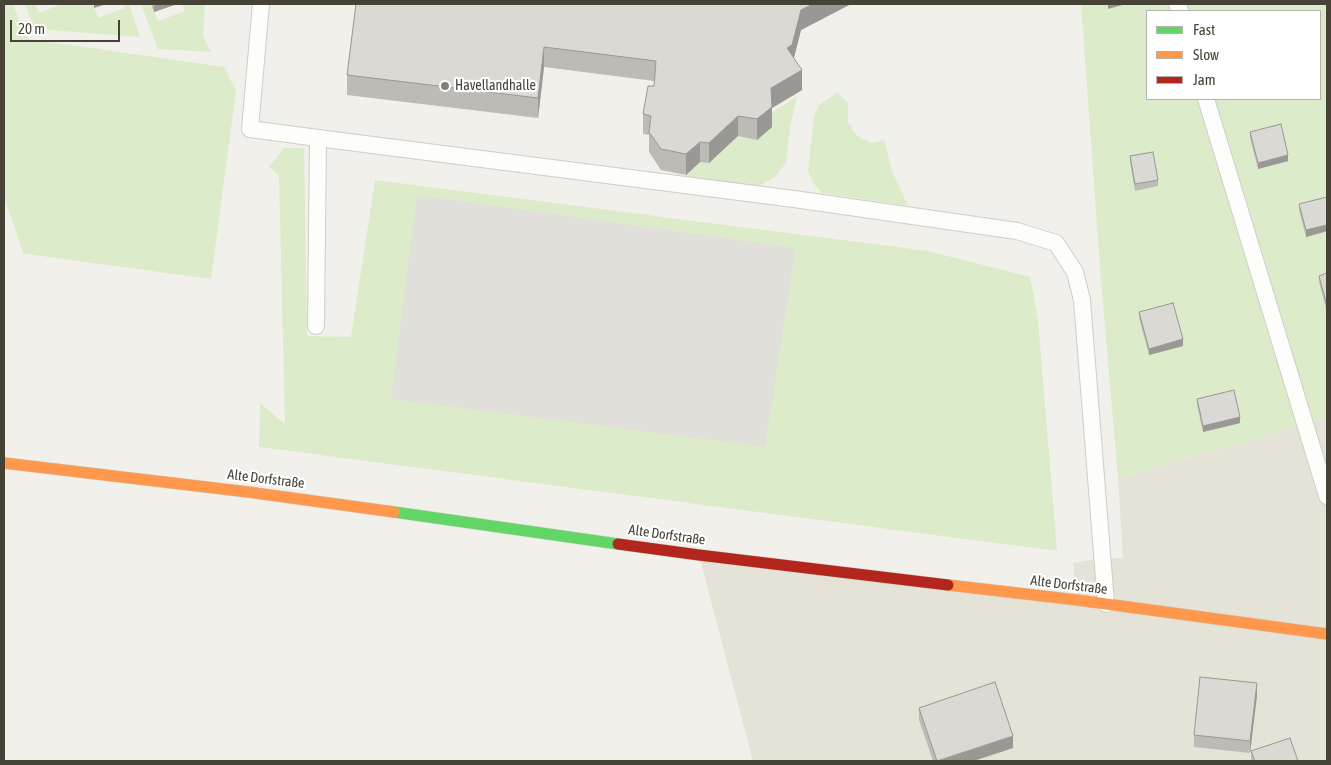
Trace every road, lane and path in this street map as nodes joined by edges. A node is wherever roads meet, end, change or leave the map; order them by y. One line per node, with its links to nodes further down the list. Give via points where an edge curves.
1 (262, 4): 3 (lane, via 250,129)
2 (1206, 100): 6 (lane)
3 (318, 138): 4 (lane); 7 (lane, via 794,199 1017,231 1056,243 1075,272 1082,300)
4 (316, 326)
5 (4, 463): 7 (street, Alte Dorfstraße, via 295,498 699,555)
6 (1327, 496)
7 (1106, 604): 8 (street, Alte Dorfstraße)
8 (1327, 634)

